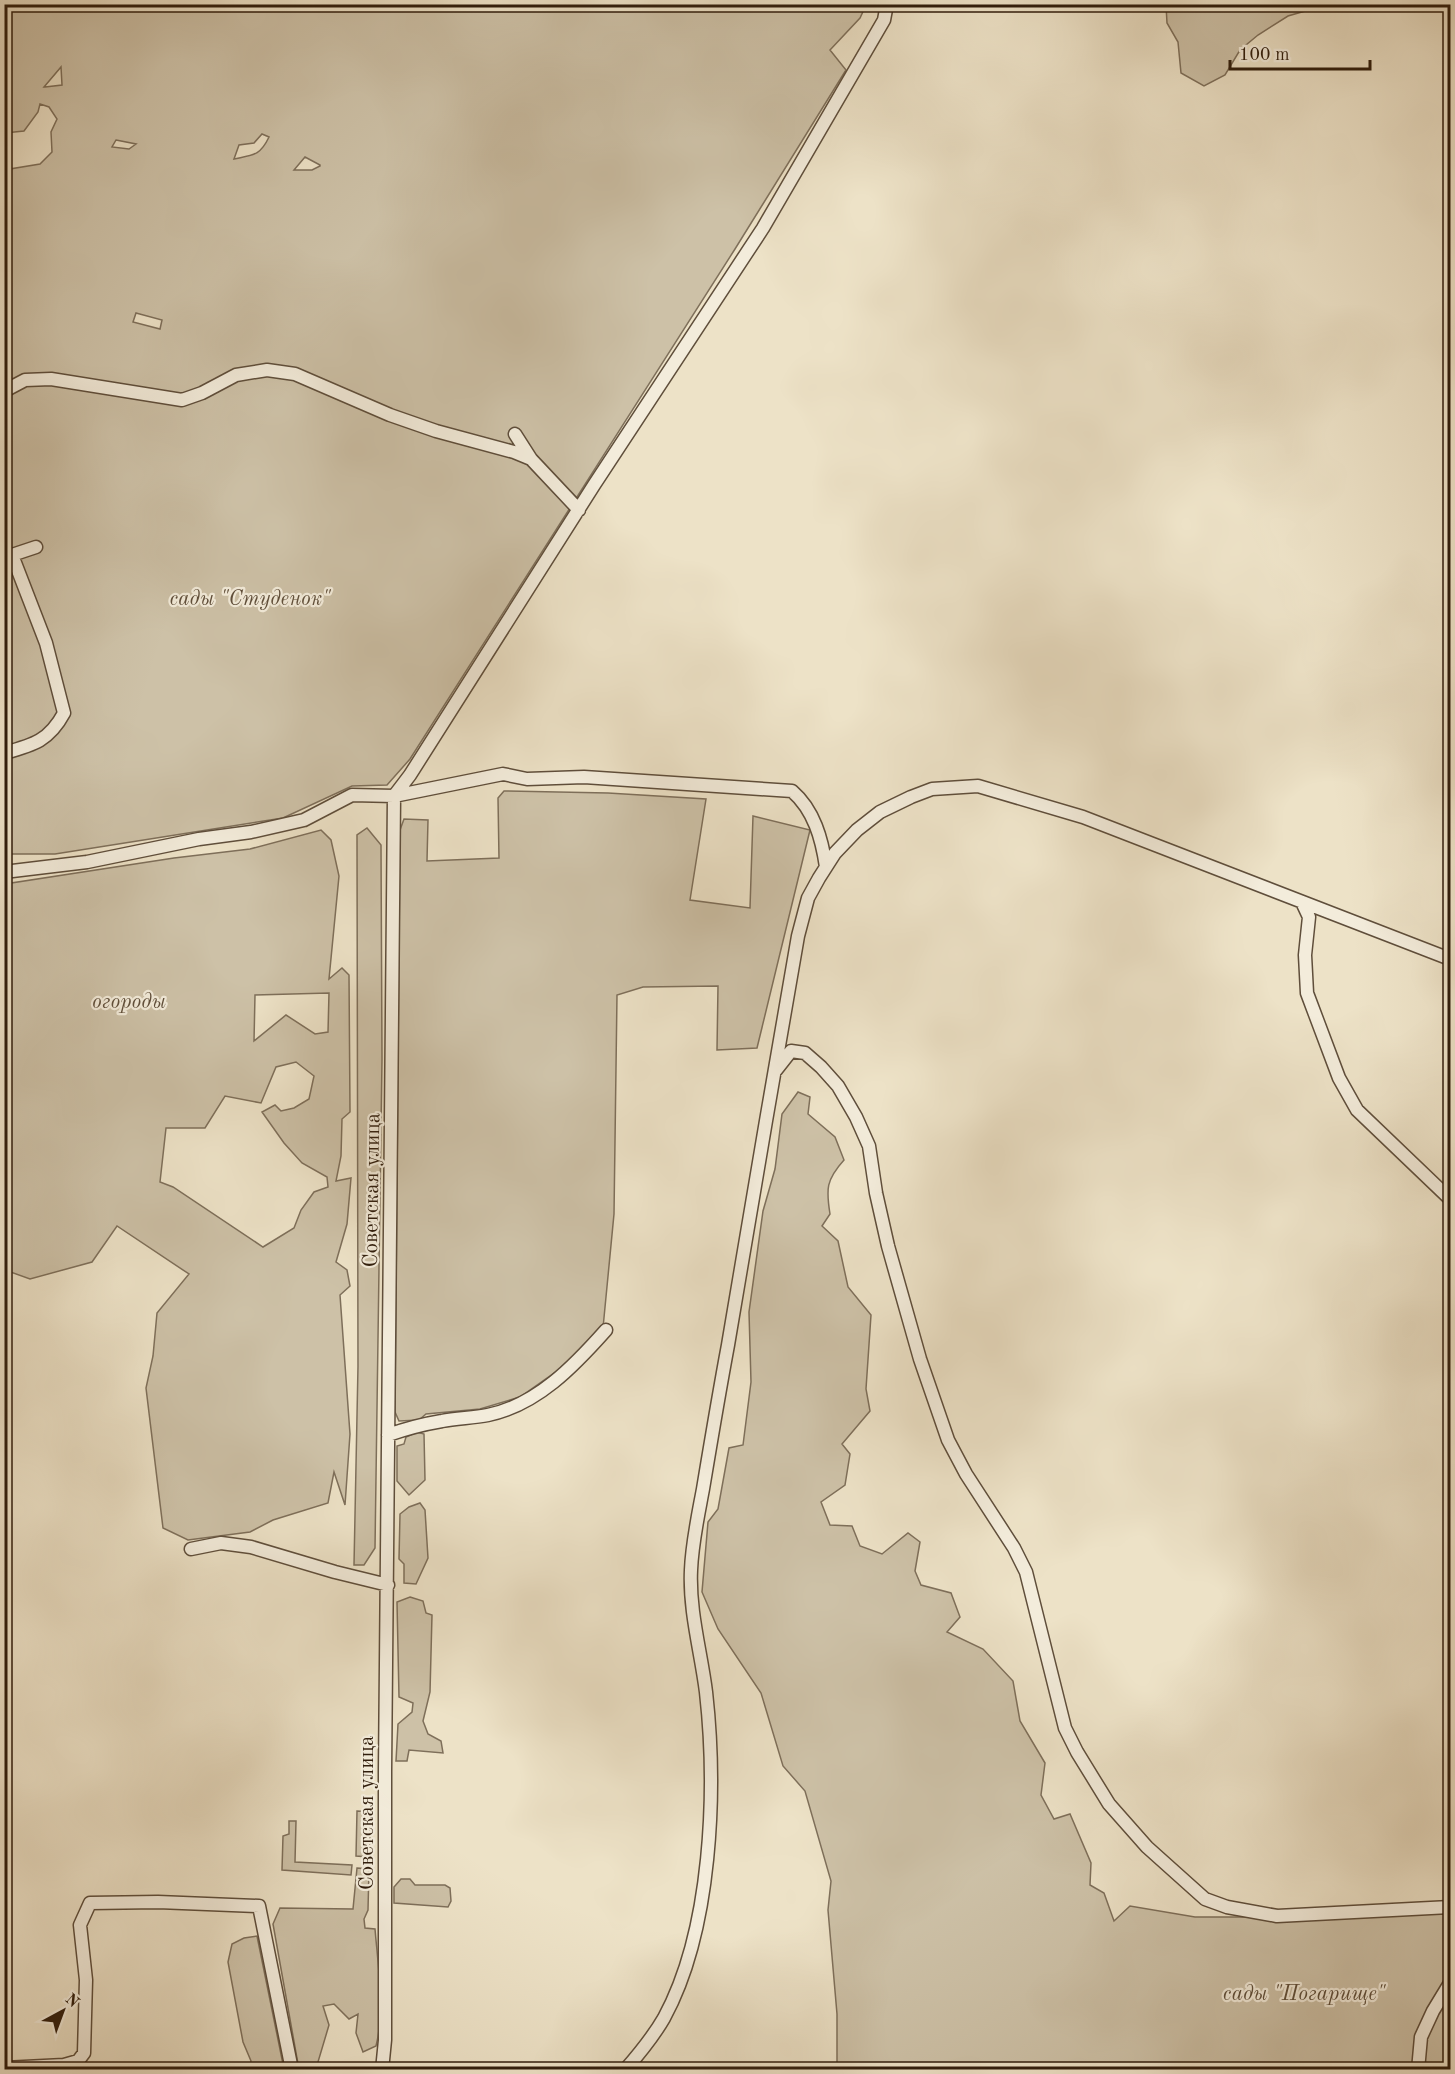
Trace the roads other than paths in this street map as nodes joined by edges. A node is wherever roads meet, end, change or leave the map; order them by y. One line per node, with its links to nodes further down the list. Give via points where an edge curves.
1 (887, 4): 5 (street, via 884,20 763,228)
2 (8, 389): 4 (street, via 26,380 51,379 182,400 236,375 267,370 296,374 390,415)
3 (515, 434): 4 (street)
4 (531, 459): 5 (street)
5 (579, 510): 8 (street)
6 (36, 547): 7 (street, via 12,555 46,644 64,712 43,739)
7 (4, 753)
8 (394, 796): 9 (street, via 502,774 527,779 584,777 792,791 803,800 813,820 823,843); 10 (street, via 352,795 304,820 251,832 87,862); 16 (street, Советская улица)
9 (826, 867): 11 (street, via 857,830 880,812 932,789 978,786 1083,817); 13 (street, via 808,898 798,936)
10 (5, 869)
11 (1302, 902): 12 (street); 14 (street, via 1310,916 1305,954 1307,993 1339,1078 1358,1110)
12 (1450, 959)
13 (774, 1073): 19 (street, via 791,1051 805,1053 838,1086 856,1117 869,1146 888,1246 944,1430 1026,1572 1065,1728 1109,1804 1178,1876 1205,1899 1227,1907 1277,1916); 24 (street, via 691,1571 692,1608 711,1749 710,1813 698,1919 677,1990 663,2019)
14 (1450, 1199)
15 (606, 1330): 16 (street, via 551,1385 526,1401 489,1415 440,1421)
16 (388, 1436): 18 (street, Советская улица)
17 (191, 1548): 18 (street, via 221,1543 251,1547)
18 (388, 1585): 23 (street, Советская улица)
19 (1450, 1907)
20 (1450, 1983): 25 (street, via 1421,2037)
21 (4, 2068): 22 (street, via 78,2061 84,2053 86,1980 80,1925 90,1903 158,1902 259,1906)
22 (292, 2070)
23 (382, 2070)
24 (625, 2070)
25 (1419, 2070)

